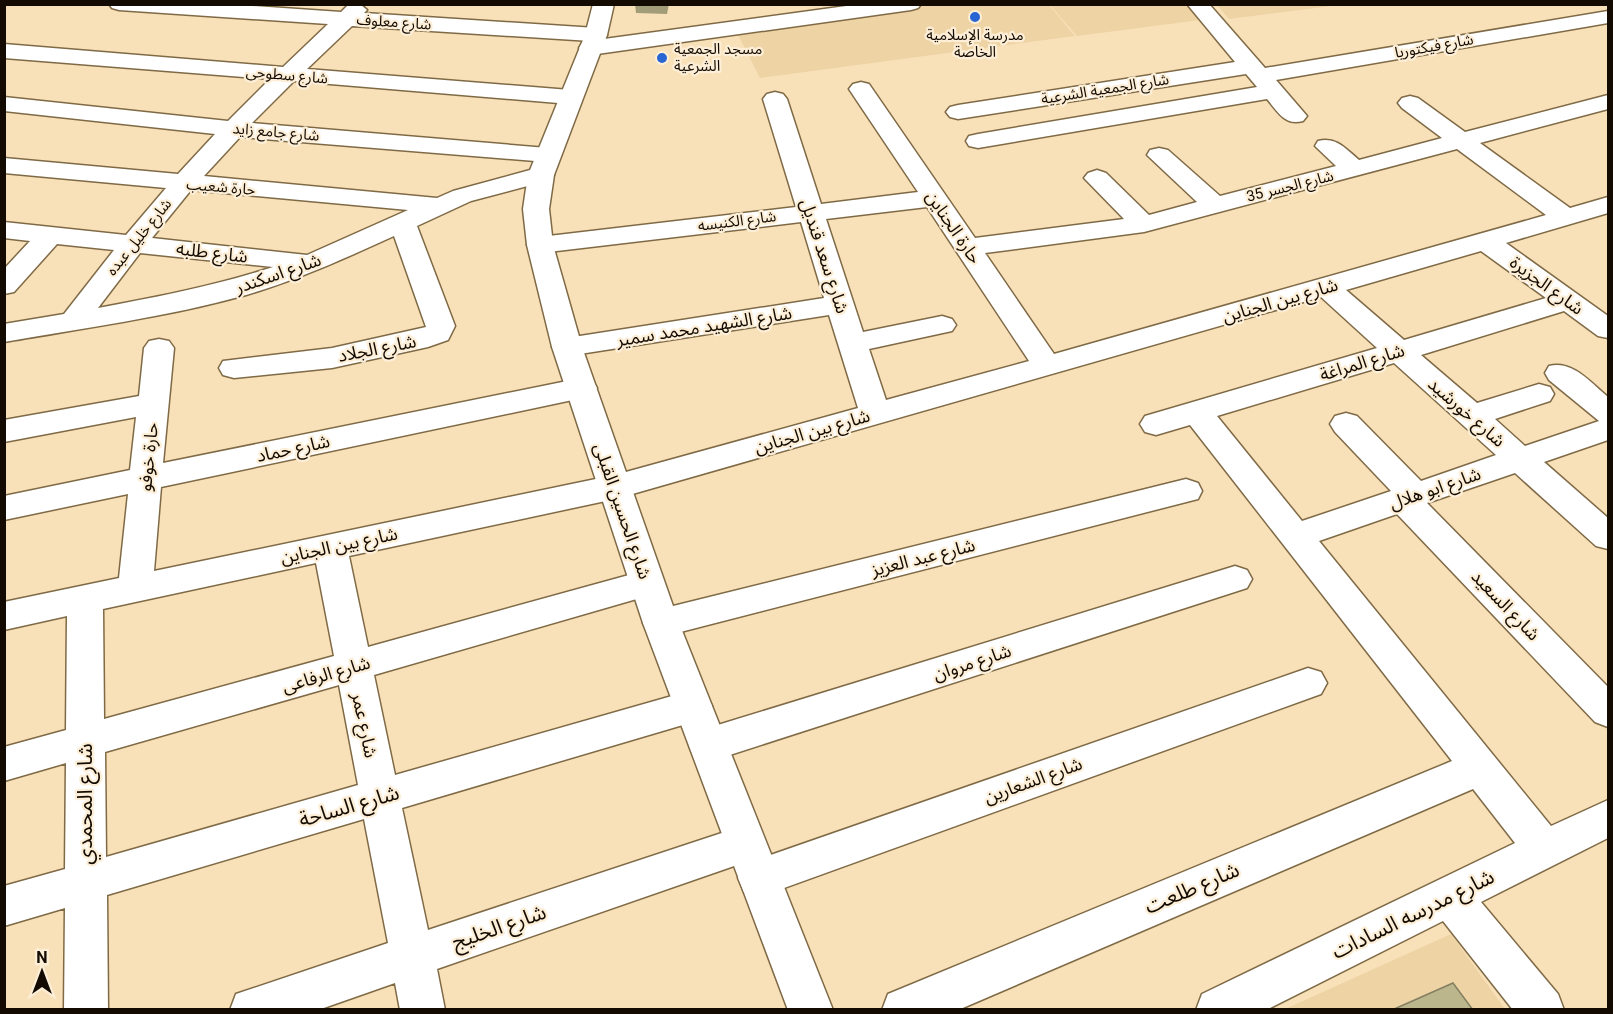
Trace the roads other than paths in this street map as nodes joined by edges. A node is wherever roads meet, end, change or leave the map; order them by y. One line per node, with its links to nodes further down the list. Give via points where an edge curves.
1 (119, 4): 4 (street, شارع معلوف)
2 (1197, 4): 9 (street)
3 (909, 5): 6 (street, شارع معلوف)
4 (354, 12): 6 (street, شارع معلوف); 8 (street, شارع خليل عبده)
5 (1608, 16): 9 (street, شارع فيكتوريا)
6 (597, 29): 12 (street, شارع الحسين القبلى)
7 (4, 51): 8 (street, شارع سطوحى)
8 (289, 75): 12 (street, شارع سطوحى); 20 (street, شارع خليل عبده)
9 (1261, 77): 11 (street, شارع الجمعية الشرعية); 18 (street); 19 (street)
10 (861, 89): 30 (street, حارة الجناين)
11 (1072, 94): 17 (street, شارع الجمعية الشرعية); 19 (street)
12 (570, 97): 26 (street, شارع الحسين القبلى)
13 (775, 99): 33 (street, شارع سعد قنديل)
14 (1608, 102): 22 (street, شارع الجسر 35)
15 (1410, 103): 22 (street)
16 (4, 104): 20 (street, شارع جامع زايد)
17 (958, 112)
18 (1295, 116)
19 (1095, 121): 21 (street)
20 (236, 129): 26 (street, شارع جامع زايد); 29 (street, شارع خليل عبده)
21 (978, 141)
22 (1463, 142): 27 (street, شارع الجسر 35); 34 (street)
23 (1327, 146): 27 (street)
24 (1159, 155): 31 (street)
25 (4, 165): 29 (street, حارة شعيب)
26 (544, 165): 32 (street, شارع اسكندر); 41 (street, شارع الحسين القبلى, via 536,210)
27 (1355, 169): 31 (street, شارع الجسر 35)
28 (1097, 178): 36 (street)
29 (183, 183): 32 (street, حارة شعيب); 40 (street, شارع خليل عبده)
30 (934, 198): 33 (street, شارع الكنيسه); 42 (street, حارة الجناين)
31 (1215, 205): 36 (street, شارع الجسر 35)
32 (438, 206): 35 (street, شارع اسكندر)
33 (811, 213): 41 (street, شارع الكنيسه); 47 (street, شارع سعد قنديل)
34 (1593, 214): 39 (street, شارع بين الجناين)
35 (402, 222): 43 (street, شارع اسكندر); 57 (street, شارع الجلاد, via 441,326 438,333 332,358)
36 (1143, 224): 42 (street, شارع الجسر 35)
37 (4, 230): 38 (street, شارع طلبه)
38 (51, 234): 40 (street, شارع طلبه); 44 (street)
39 (1485, 241): 45 (street, شارع بين الجناين); 46 (street, شارع الجزيرة)
40 (133, 243): 43 (street, شارع طلبه); 48 (street, شارع خليل عبده)
41 (540, 245): 53 (street, شارع الحسين القبلى)
42 (968, 247): 56 (street, حارة الجناين)
43 (311, 263): 48 (street, شارع اسكندر, via 202,297)
44 (4, 286)
45 (1326, 287): 55 (street, شارع خورشيد); 56 (street, شارع بين الجناين)
46 (1568, 301): 50 (street, شارع الجزيرة); 55 (street, شارع المراغة)
47 (840, 304): 52 (street, شارع سعد قنديل); 53 (street, شارع الشهيد محمد سمير)
48 (73, 321): 51 (street, شارع اسكندر)
49 (942, 325): 52 (street)
50 (1608, 329)
51 (4, 333)
52 (852, 343): 64 (street, شارع سعد قنديل)
53 (567, 347): 59 (street, شارع الحسين القبلى)
54 (159, 348): 61 (street)
55 (1399, 351): 62 (street, شارع المراغة); 65 (street, شارع خورشيد)
56 (1047, 365): 64 (street, شارع بين الجناين)
57 (234, 368)
58 (1560, 373): 63 (street)
59 (582, 388): 71 (street, شارع حماد); 72 (street, شارع الحسين القبلى)
60 (1539, 394): 65 (street)
61 (153, 404): 69 (street, حارة خوفو); 71 (street, حارة خوفو)
62 (1197, 412): 66 (street, شارع المراغة); 76 (street)
63 (1608, 413)
64 (875, 414): 72 (street, شارع بين الجناين)
65 (1472, 416): 70 (street, شارع خورشيد)
66 (1156, 424)
67 (1346, 424): 74 (street, شارع السعيد)
68 (1608, 429): 70 (street, شارع ابو هلال)
69 (4, 430)
70 (1521, 459): 74 (street, شارع ابو هلال); 77 (street, شارع خورشيد)
71 (146, 479): 75 (street, شارع حماد); 81 (street, حارة خوفو)
72 (615, 487): 78 (street, شارع بين الجناين); 80 (street, شارع الحسين القبلى)
73 (1186, 491): 84 (street, شارع عبد العزيز)
74 (1409, 497): 76 (street, شارع ابو هلال); 88 (street, شارع السعيد)
75 (4, 508)
76 (1295, 536): 92 (street)
77 (1608, 537)
78 (330, 547): 81 (street, شارع بين الجناين); 85 (street, شارع عمر)
79 (1235, 579): 90 (street, شارع مروان)
80 (647, 583): 84 (street, شارع الحسين القبلى); 85 (street, شارع الرفاعى)
81 (135, 588): 82 (street, شارع بين الجناين)
82 (85, 599): 83 (street, شارع بين الجناين); 89 (street, شارع المحمدي)
83 (4, 616)
84 (661, 623): 87 (street, شارع الحسين القبلى)
85 (353, 666): 89 (street, شارع الرفاعى); 93 (street, شارع عمر)
86 (1308, 683): 96 (street, شارع الشعارين)
87 (693, 706): 90 (street, شارع الحسين القبلى); 93 (street, شارع الساحة)
88 (1608, 711)
89 (85, 741): 91 (street, شارع الرفاعى); 97 (street, شارع المحمدي)
90 (708, 745): 96 (street, شارع الحسين القبلى)
91 (4, 764)
92 (1480, 767): 95 (street); 105 (street, شارع طلعت)
93 (380, 797): 97 (street, شارع الساحة); 100 (street, شارع عمر)
94 (1608, 818): 95 (street, شارع مدرسه السادات)
95 (1545, 850): 98 (street, شارع مدرسه السادات)
96 (753, 861): 100 (street, شارع الخليج); 101 (street, شارع الحسين القبلى)
97 (85, 883): 99 (street, شارع الساحة); 102 (street, شارع المحمدي)
98 (1449, 896): 106 (street, شارع مدرسه السادات); 107 (street)
99 (4, 906)
100 (412, 956): 103 (street, شارع الخليج); 104 (street, شارع عمر)
101 (808, 1009)
102 (86, 1010)
103 (252, 1010)
104 (423, 1010)
105 (904, 1010)
106 (1218, 1010)
107 (1542, 1010)

